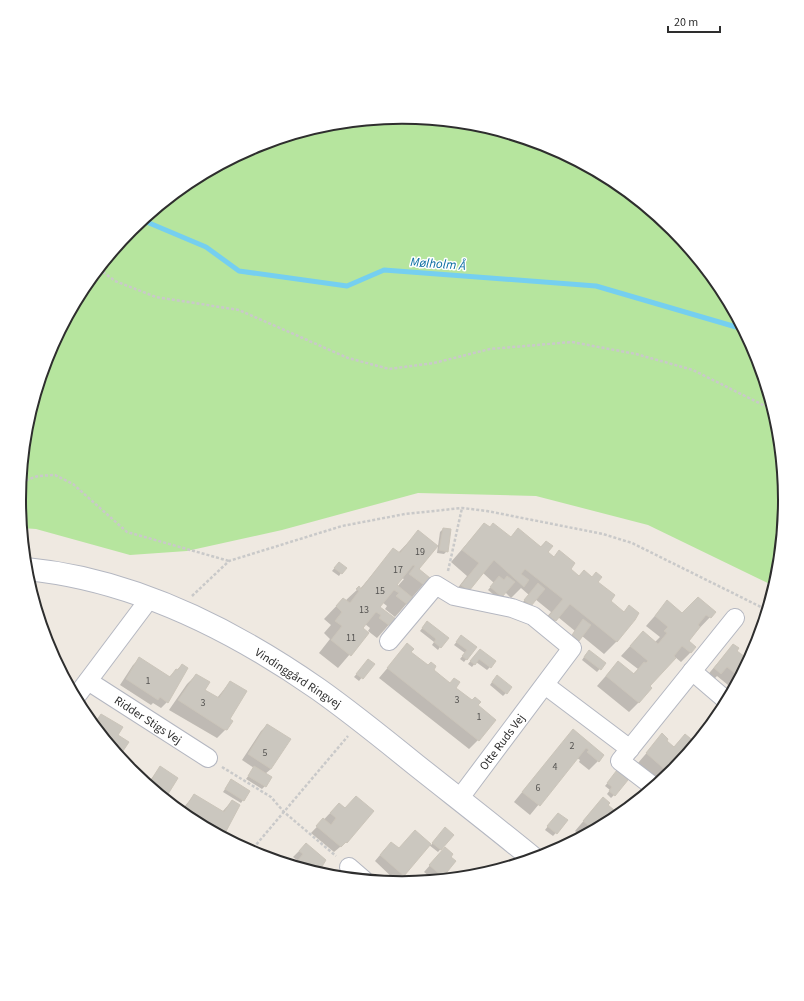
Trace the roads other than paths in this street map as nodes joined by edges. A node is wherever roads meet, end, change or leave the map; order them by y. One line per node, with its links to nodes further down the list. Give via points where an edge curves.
1 (32, 570): 2 (street, Vindinggård Ringvej, via 114,586)
2 (150, 598): 6 (street); 13 (street, Vindinggård Ringvej, via 230,635 318,689)
3 (735, 618): 5 (street)
4 (389, 641): 7 (street, Otte Ruds Vej, via 436,584 454,596 512,608 533,616 572,648)
5 (692, 671): 9 (street); 10 (street)
6 (88, 681): 8 (street); 11 (street, Ridder Stigs Vej)
7 (545, 685): 10 (street); 13 (street, Otte Ruds Vej)
8 (79, 693)
9 (723, 697)
10 (630, 749): 12 (street, via 620,760)
11 (208, 758)
12 (649, 783)
13 (459, 799): 14 (street, Vindinggård Ringvej)
14 (529, 855)
15 (350, 867): 16 (street)
16 (357, 874)

